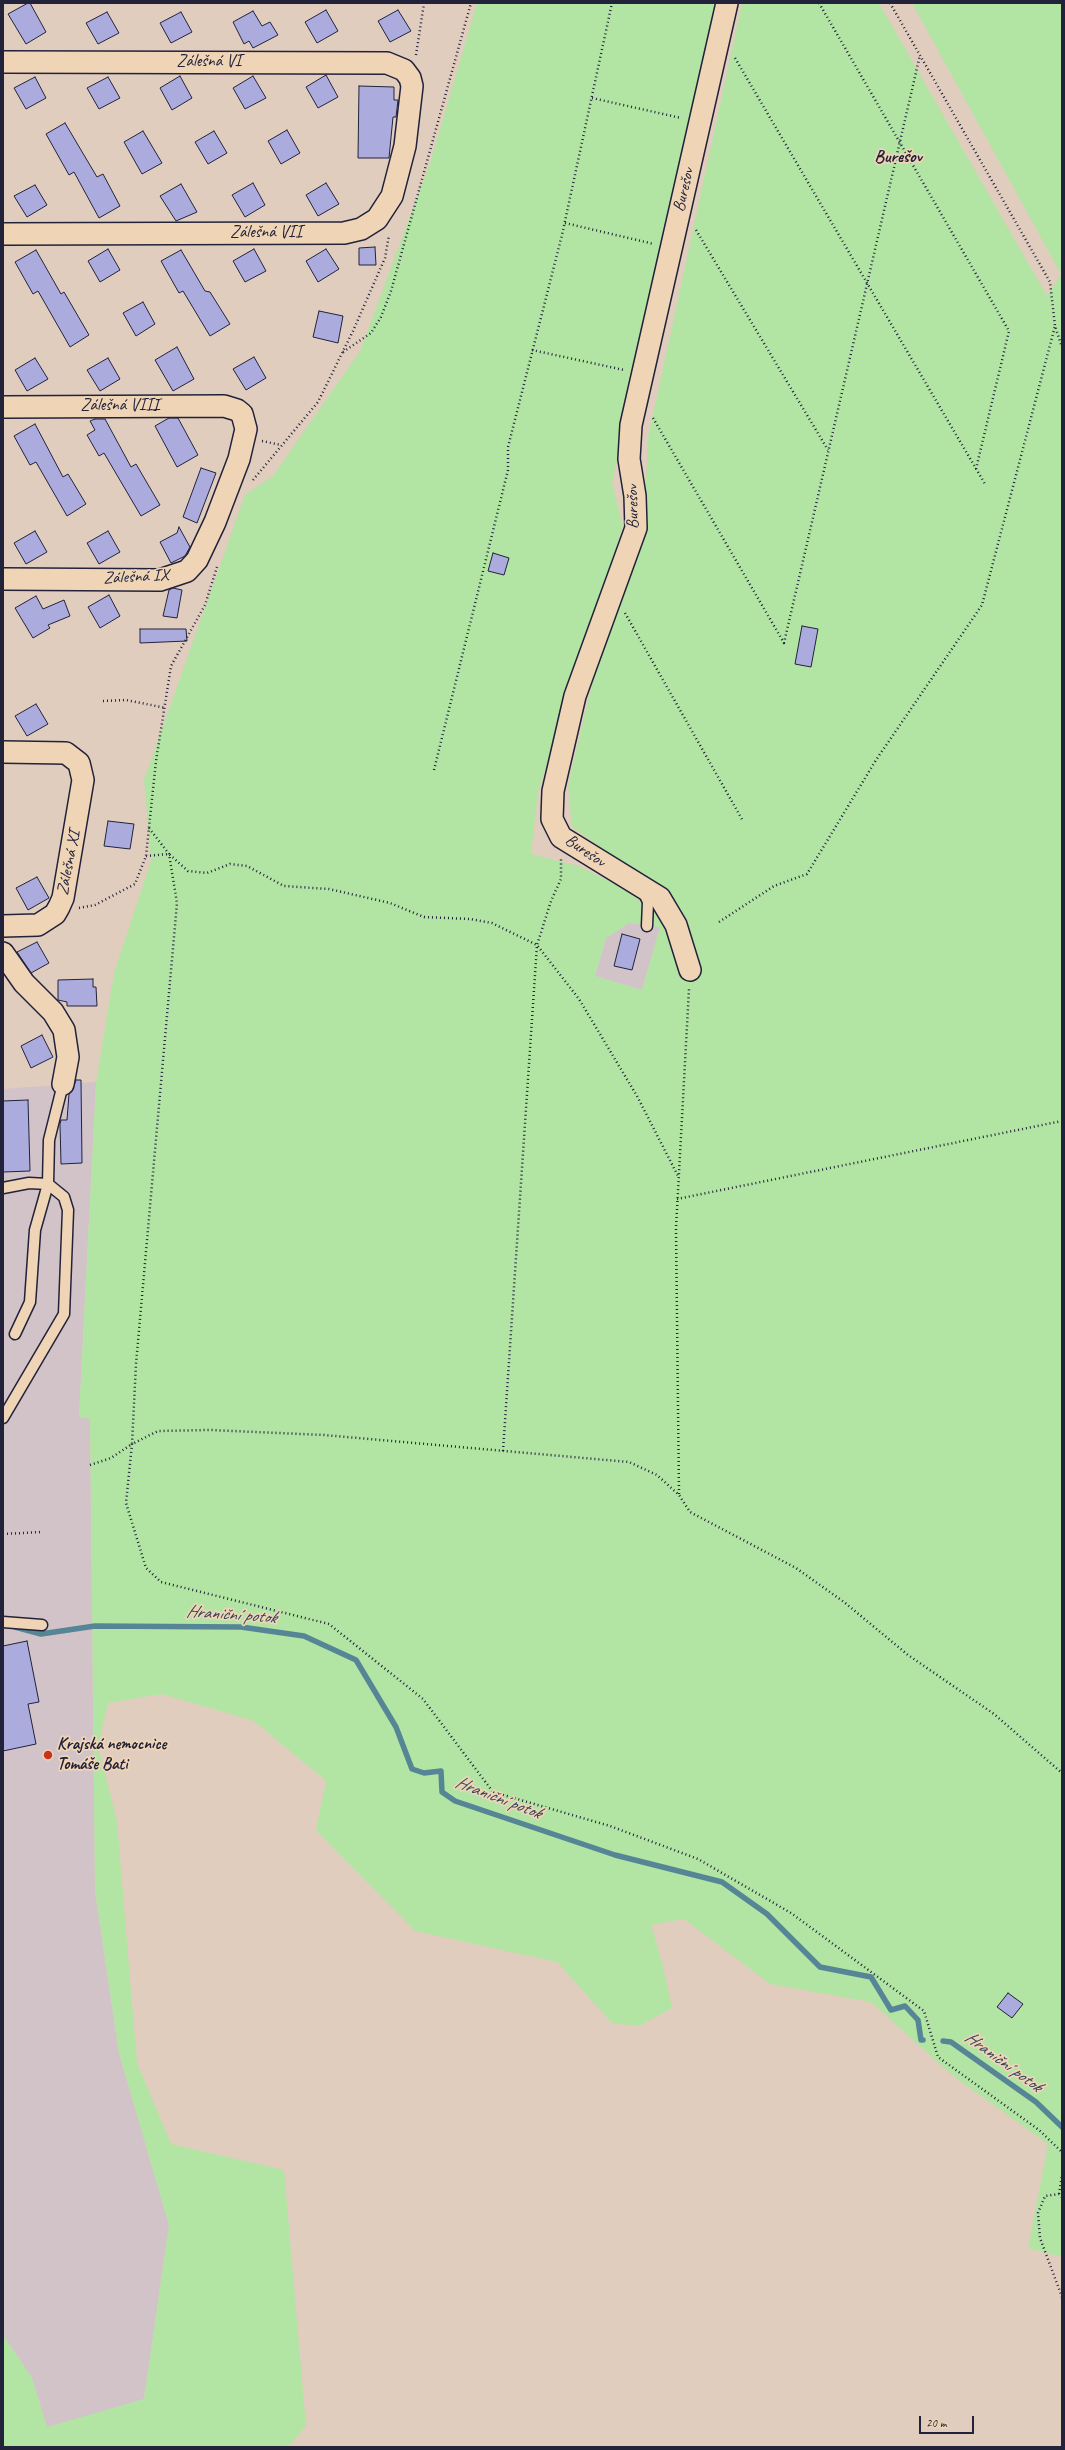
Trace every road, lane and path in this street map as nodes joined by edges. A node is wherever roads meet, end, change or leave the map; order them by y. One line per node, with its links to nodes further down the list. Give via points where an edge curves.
1 (424, 3): 10 (path, via 417,53)
2 (471, 3): 23 (path, via 386,304 371,333)
3 (612, 3): 11 (path)
4 (727, 3): 7 (street, Burešov)
5 (819, 3): 13 (path)
6 (890, 3): 8 (path)
7 (720, 33): 12 (street, Burešov); 19 (path)
8 (920, 55): 13 (path); 20 (path, via 1050,282)
9 (3, 62): 10 (street, Zálešná VI, via 387,62)
10 (407, 74): 15 (street, Zálešná VII, via 412,94 405,146 392,196)
11 (592, 98): 12 (path); 16 (path)
12 (700, 123): 14 (street, Burešov)
13 (900, 140): 19 (path); 28 (path, via 1009,331)
14 (681, 206): 18 (street, Burešov); 27 (path)
15 (377, 219): 17 (street, Zálešná VII, via 361,229 344,232); 23 (path, via 389,233 385,258)
16 (565, 222): 18 (path); 22 (path)
17 (3, 234)
18 (671, 248): 24 (street, Burešov)
19 (867, 283): 27 (path); 28 (path)
20 (1055, 326): 21 (path); 45 (path, via 982,605 876,760 807,874 774,886)
21 (1062, 347)
22 (532, 350): 24 (path); 37 (path, via 508,447 508,470)
23 (342, 353): 29 (path, via 318,402)
24 (640, 383): 27 (path, via 784,643); 40 (street, Burešov, via 631,425 629,459 635,496 636,528 575,696 553,791 552,819)
25 (3, 407): 26 (street, Zálešná VIII, via 224,406)
26 (237, 410): 32 (street, Zálešná IX, via 242,414 246,429 239,459 201,554 187,571 160,580)
27 (828, 451)
28 (976, 469): 30 (path)
29 (252, 482)
30 (985, 484)
31 (219, 561): 35 (path, via 205,605 171,666)
32 (3, 579)
33 (623, 609): 38 (path)
34 (103, 700): 35 (path, via 126,700)
35 (166, 708): 39 (path, via 156,761)
36 (3, 752): 44 (street, Zálešná XI, via 57,752 75,758 82,772 83,787 63,898)
37 (434, 770)
38 (743, 821)
39 (149, 828): 41 (path); 42 (path)
40 (561, 837): 43 (street, Burešov); 48 (path, via 561,879)
41 (169, 854): 42 (path); 48 (path, via 188,871 207,873 230,864 247,866 284,886 329,889 390,903 424,916 492,923); 59 (path, via 177,903 136,1364)
42 (146, 856): 44 (path, via 135,884 96,905)
43 (640, 886): 47 (lane, via 648,902); 50 (street, Burešov, via 660,898 676,925)
44 (55, 914): 46 (street, Zálešná XI, via 38,925)
45 (719, 922)
46 (3, 926)
47 (647, 926)
48 (537, 945): 53 (path, via 579,999 637,1096); 60 (path)
49 (3, 953): 51 (street, via 24,983 53,1012 64,1030 68,1057)
50 (690, 970): 53 (path)
51 (63, 1084): 54 (lane, via 49,1140)
52 (1062, 1121): 56 (path)
53 (678, 1176): 56 (path)
54 (48, 1184): 55 (lane, via 29,1183); 57 (lane, via 35,1230 30,1302); 58 (lane, via 64,1197 68,1210 64,1314)
55 (3, 1188)
56 (677, 1199): 62 (path)
57 (16, 1334)
58 (3, 1418)
59 (132, 1444): 60 (path, via 158,1431 210,1430 324,1434); 61 (path, via 111,1458); 68 (path, via 126,1503 146,1568 161,1582 329,1624 423,1699 493,1792 610,1826 698,1859 791,1913 924,2011 938,2057 1039,2130)
60 (503, 1451): 62 (path, via 629,1462 657,1475)
61 (90, 1465)
62 (679, 1495): 67 (path, via 690,1512 796,1568 844,1602 908,1655 994,1714)
63 (42, 1532): 64 (path)
64 (3, 1534)
65 (3, 1622): 66 (lane)
66 (42, 1625)
67 (1062, 1772)
68 (1062, 2152)
69 (1062, 2175): 70 (path)
70 (1059, 2194): 71 (path); 72 (path, via 1045,2196 1038,2213 1040,2238)
71 (1062, 2197)
72 (1062, 2297)

